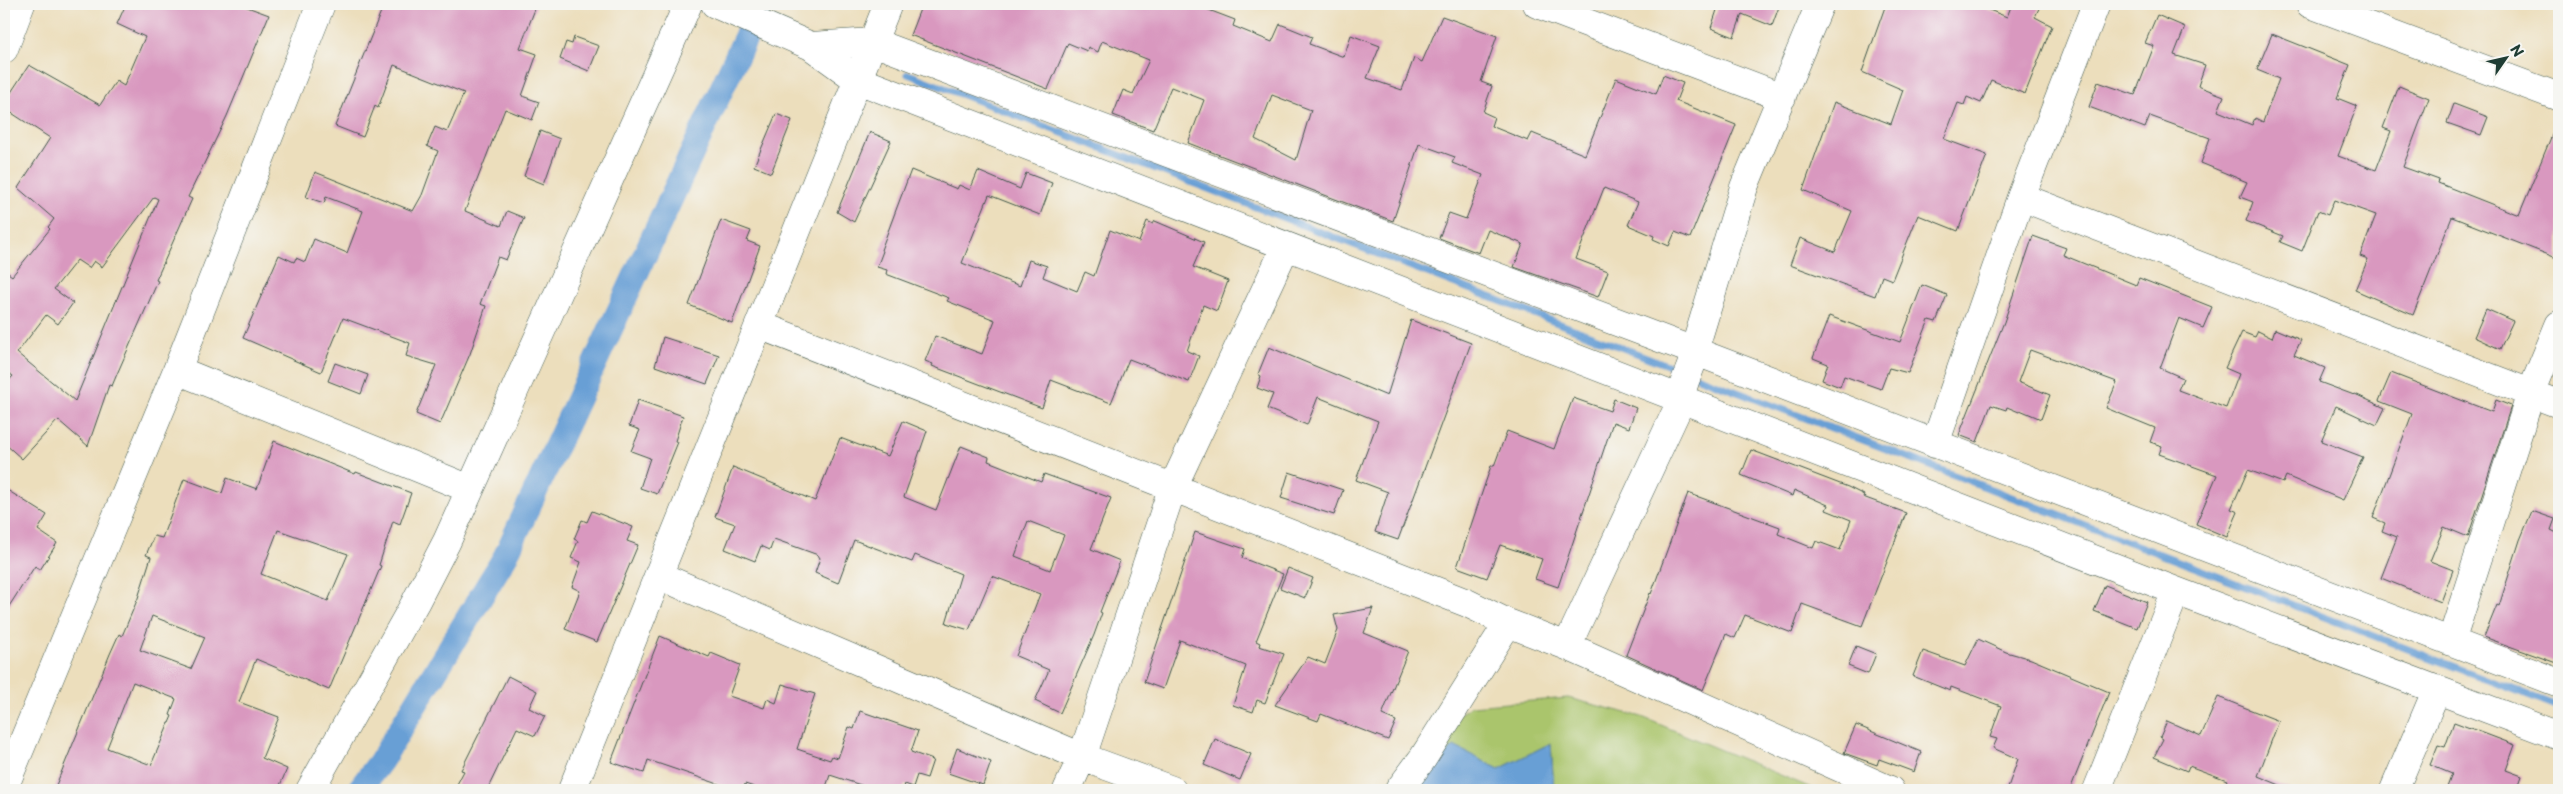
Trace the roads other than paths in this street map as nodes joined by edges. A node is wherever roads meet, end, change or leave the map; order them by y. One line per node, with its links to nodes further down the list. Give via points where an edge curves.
1 (22, 4): 12 (street)
2 (321, 4): 21 (street)
3 (688, 4): 26 (street)
4 (716, 4): 11 (street)
5 (888, 4): 10 (street)
6 (1537, 4): 14 (street)
7 (1820, 4): 14 (street)
8 (2096, 4): 16 (street)
9 (2310, 4): 15 (street)
10 (873, 42): 11 (street); 13 (street); 20 (street)
11 (811, 46): 13 (street)
12 (4, 49)
13 (858, 80): 17 (street); 18 (street)
14 (1782, 97): 20 (street, via 1744,187)
15 (2559, 97)
16 (2021, 197): 22 (street); 25 (street)
17 (1285, 248): 23 (street); 27 (street)
18 (759, 325): 27 (street); 28 (street)
19 (2559, 325): 22 (street)
20 (1694, 355): 23 (street); 25 (street)
21 (177, 370): 26 (street); 37 (street)
22 (2531, 393): 24 (street); 31 (street)
23 (1682, 396): 29 (street); 32 (street)
24 (2559, 404)
25 (1935, 444): 31 (street)
26 (470, 489): 38 (street, via 415,603)
27 (1172, 489): 30 (street, via 1467,603); 36 (street)
28 (660, 576): 36 (street); 39 (street)
29 (2176, 591): 34 (street); 44 (street)
30 (1508, 623): 32 (street); 42 (street, via 1423,758)
31 (2452, 642): 33 (street)
32 (1567, 646): 43 (street)
33 (2559, 683)
34 (2437, 689): 35 (street); 45 (street)
35 (2559, 736)
36 (1082, 757): 40 (street); 41 (street)
37 (4, 788)
38 (310, 790)
39 (572, 790)
40 (1067, 790)
41 (1172, 790)
42 (1399, 790)
43 (1890, 790)
44 (2097, 790)
45 (2394, 790)

